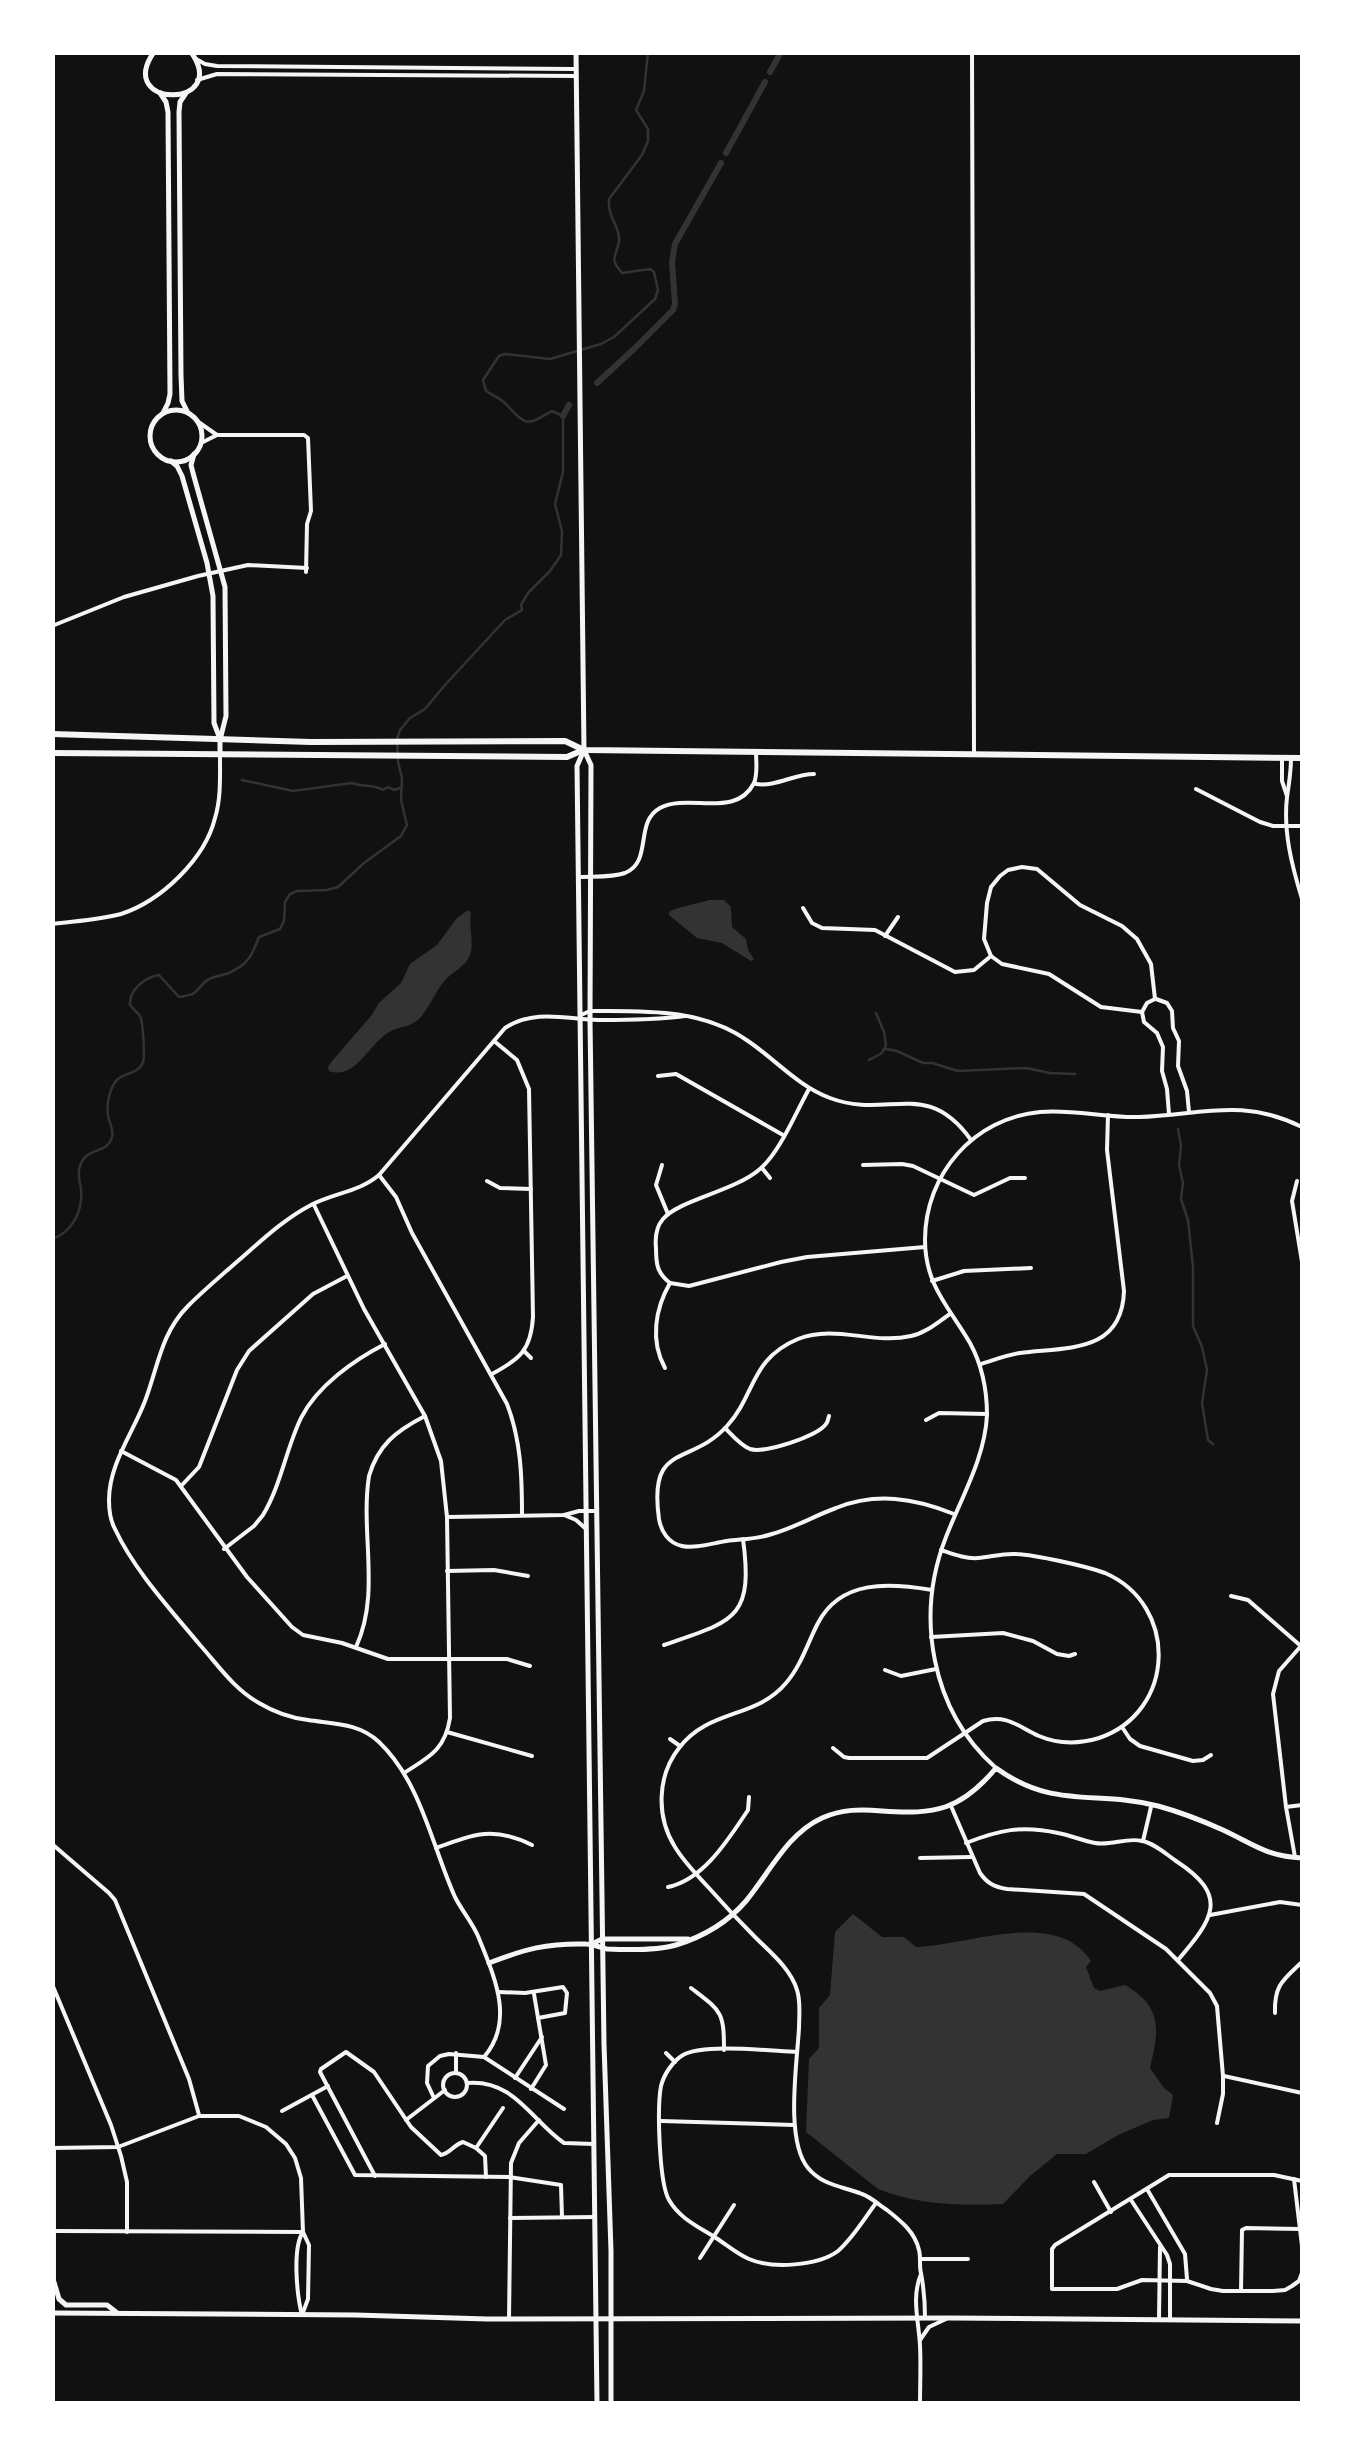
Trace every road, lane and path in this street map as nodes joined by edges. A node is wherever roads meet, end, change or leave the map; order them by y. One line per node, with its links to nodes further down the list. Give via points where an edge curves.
1 (154, 52): 8 (main road, via 147,75)
2 (576, 52): 5 (main road)
3 (972, 52): 25 (street)
4 (194, 56): 5 (street, via 217,66); 6 (main road)
5 (576, 73): 6 (street, via 217,74); 21 (main road)
6 (197, 80): 7 (main road)
7 (186, 93): 8 (main road); 10 (main road, via 179,112 181,375)
8 (160, 94): 9 (main road, via 168,109 170,394)
9 (163, 413): 10 (main road); 15 (main road, via 150,440)
10 (188, 413): 11 (main road)
11 (198, 422): 12 (street); 13 (main road)
12 (217, 435): 13 (street); 16 (street, via 308,438 311,512 306,570 256,565)
13 (201, 443): 14 (main road)
14 (194, 454): 15 (main road); 16 (main road, via 193,473)
15 (171, 462): 17 (main road, via 182,476)
16 (222, 571): 17 (street); 20 (main road, via 226,716)
17 (209, 574): 18 (street); 20 (main road)
18 (52, 626)
19 (52, 734): 20 (main road)
20 (220, 740): 21 (main road, via 565,742); 24 (main road)
21 (584, 750): 22 (main road); 24 (main road, via 566,757); 35 (main road, via 591,765); 36 (main road, via 577,766)
22 (756, 752): 25 (main road); 30 (street)
23 (52, 753): 24 (main road)
24 (220, 754): 40 (street, via 211,831 166,889 118,914)
25 (974, 755): 26 (main road)
26 (1282, 758): 27 (main road); 32 (street)
27 (1291, 758): 28 (main road); 32 (street)
28 (1302, 758)
29 (814, 774): 30 (street)
30 (754, 784): 35 (street, via 730,802 658,809 646,824 634,867)
31 (1196, 788): 33 (street, via 1260,822)
32 (1287, 796): 33 (street)
33 (1287, 826): 34 (street); 37 (street)
34 (1302, 826)
35 (591, 876): 36 (street); 44 (main road)
36 (578, 877): 46 (main road)
37 (1302, 899)
38 (803, 908): 41 (street, via 822,928 868,928)
39 (898, 917): 41 (street)
40 (52, 924)
41 (885, 936): 42 (street, via 955,972 974,970)
42 (991, 956): 43 (street, via 984,939 991,887 1008,870 1037,869 1137,939 1151,964); 45 (street, via 1050,974 1101,1007)
43 (1155, 999): 45 (street); 52 (street, via 1172,1011)
44 (590, 1010): 46 (street); 47 (street); 48 (main road)
45 (1142, 1012): 53 (street, via 1162,1047)
46 (579, 1016): 48 (street); 49 (street, via 523,1019); 96 (main road)
47 (685, 1016): 48 (street); 51 (street, via 742,1036)
48 (590, 1020): 97 (main road)
49 (494, 1040): 61 (street); 67 (street, via 516,1060 529,1089)
50 (658, 1076): 56 (street, via 676,1074)
51 (809, 1088): 56 (street); 57 (street, via 850,1104 929,1105)
52 (1189, 1112): 53 (street); 55 (street, via 1251,1110)
53 (1169, 1114): 54 (street)
54 (1108, 1116): 57 (street, via 1024,1114); 81 (street, via 1124,1291 1119,1318 1086,1345)
55 (1302, 1127)
56 (783, 1135): 60 (street)
57 (970, 1140): 63 (street)
58 (662, 1165): 69 (street, via 656,1184)
59 (863, 1165): 63 (street, via 902,1164)
60 (762, 1168): 62 (street); 69 (street)
61 (380, 1175): 68 (street); 84 (street)
62 (770, 1178)
63 (940, 1178): 64 (street, via 974,1195); 70 (street)
64 (1025, 1178)
65 (487, 1181): 67 (street)
66 (1297, 1181): 71 (street, via 1292,1201)
67 (531, 1189): 78 (street, via 533,1316)
68 (313, 1204): 73 (street); 90 (street, via 259,1243 177,1319)
69 (668, 1214): 75 (street, via 655,1238 656,1265)
70 (925, 1248): 74 (street); 75 (street, via 807,1257 689,1286)
71 (1302, 1262)
72 (1031, 1268): 74 (street, via 964,1271)
73 (347, 1276): 77 (street); 95 (street, via 313,1294 250,1351 198,1467)
74 (932, 1281): 76 (street)
75 (670, 1283): 83 (street, via 656,1318)
76 (950, 1314): 81 (street); 82 (street, via 898,1338 802,1338)
77 (384, 1344): 86 (street); 106 (street, via 309,1404 263,1515)
78 (524, 1352): 79 (street); 84 (street)
79 (532, 1358)
80 (752, 1360): 82 (street)
81 (980, 1364): 85 (street)
82 (760, 1367): 89 (street)
83 (665, 1368)
84 (492, 1374): 92 (street)
85 (987, 1414): 88 (street, via 940,1413); 99 (street, via 980,1453)
86 (425, 1416): 101 (street, via 440,1461); 115 (street, via 385,1443 369,1476 369,1603)
87 (829, 1416): 89 (street, via 819,1430 769,1450 745,1447)
88 (926, 1420)
89 (725, 1428): 94 (street)
90 (122, 1451): 95 (street); 130 (street, via 108,1496 115,1529 234,1684 279,1713 358,1728)
91 (530, 1452): 92 (street)
92 (520, 1454): 98 (street)
93 (660, 1456): 94 (street)
94 (667, 1462): 104 (street, via 658,1503)
95 (180, 1486): 106 (street)
96 (586, 1511): 97 (street); 100 (street); 102 (main road)
97 (597, 1511): 149 (main road)
98 (522, 1515): 100 (street); 101 (street)
99 (955, 1515): 103 (street, via 908,1499 874,1498); 107 (street)
100 (564, 1516): 102 (street)
101 (447, 1517): 108 (street)
102 (587, 1529): 151 (main road)
103 (744, 1539): 104 (street, via 690,1547); 113 (street, via 748,1579 734,1614)
104 (669, 1540): 105 (street)
105 (660, 1547)
106 (224, 1548): 115 (street, via 295,1630)
107 (941, 1550): 110 (street); 121 (street, via 966,1558 1035,1556 1100,1572 1134,1594 1154,1624 1159,1660 1148,1697)
108 (447, 1570): 109 (street); 117 (street)
109 (528, 1576)
110 (932, 1590): 112 (street); 125 (street, via 874,1585 840,1598 820,1618 783,1687 756,1707 704,1724)
111 (1230, 1596): 114 (street, via 1248,1600)
112 (930, 1637): 116 (street, via 1003,1633); 119 (street)
113 (664, 1644)
114 (1302, 1646): 135 (street, via 1279,1671 1273,1694)
115 (356, 1648): 117 (street, via 388,1659)
116 (1074, 1654)
117 (448, 1660): 118 (street); 122 (street)
118 (530, 1666)
119 (936, 1668): 120 (street, via 902,1676); 123 (street)
120 (885, 1670)
121 (1122, 1727): 123 (street, via 1076,1742 1046,1739 1002,1718); 127 (street, via 1137,1745 1171,1756 1196,1761)
122 (447, 1732): 128 (street); 130 (street, via 433,1754)
123 (965, 1732): 126 (street, via 927,1758 849,1758); 129 (street)
124 (670, 1739): 125 (street)
125 (680, 1746): 144 (street, via 667,1770 662,1815 674,1848)
126 (833, 1748)
127 (1211, 1755)
128 (532, 1756)
129 (996, 1768): 132 (main road, via 1046,1794); 134 (main road)
130 (404, 1774): 140 (street)
131 (749, 1797): 144 (street, via 744,1816)
132 (1152, 1804): 136 (street); 142 (main road, via 1260,1850)
133 (1302, 1804): 135 (street)
134 (952, 1806): 137 (street); 147 (main road, via 920,1813 852,1810 816,1821 792,1840)
135 (1286, 1807): 142 (street)
136 (1142, 1841): 137 (street, via 1096,1843 1008,1829); 148 (street, via 1204,1882)
137 (966, 1843): 141 (street)
138 (52, 1844): 182 (street, via 115,1900)
139 (532, 1845): 140 (street, via 488,1833)
140 (436, 1848): 155 (street)
141 (972, 1857): 143 (street); 153 (street, via 996,1887 1084,1894)
142 (1299, 1857)
143 (920, 1858)
144 (696, 1873): 145 (street); 147 (street)
145 (668, 1888)
146 (1302, 1905): 148 (street, via 1280,1902)
147 (732, 1914): 150 (main road); 164 (street, via 796,1986)
148 (1210, 1915): 153 (street)
149 (602, 1939): 150 (main road); 151 (main road); 152 (main road)
150 (688, 1939): 152 (main road, via 664,1947)
151 (592, 1944): 152 (main road); 155 (main road, via 539,1946); 188 (main road)
152 (602, 1949): 189 (main road)
153 (1178, 1960): 170 (street, via 1214,1999)
154 (1302, 1962): 160 (street, via 1278,1987)
155 (490, 1963): 158 (street)
156 (52, 1984): 190 (street)
157 (691, 1988): 163 (street, via 720,2013)
158 (499, 1992): 159 (street); 167 (street, via 498,2024)
159 (534, 1992): 161 (street); 161 (street, via 563,1987 566,1993 565,2013)
160 (1275, 2013)
161 (538, 2018): 162 (street)
162 (542, 2037): 171 (street); 174 (street, via 546,2065)
163 (724, 2050): 164 (street); 168 (street, via 694,2051)
164 (797, 2052): 187 (street)
165 (666, 2053): 168 (street)
166 (456, 2054): 167 (street); 169 (street); 178 (street, via 428,2066)
167 (484, 2057): 171 (street)
168 (675, 2062): 185 (street, via 662,2082)
169 (456, 2073): 172 (street); 175 (street, via 446,2077)
170 (1223, 2076): 176 (street); 186 (street)
171 (515, 2078): 174 (street)
172 (467, 2083): 175 (street, via 459,2096); 184 (street, via 501,2088)
173 (328, 2086): 177 (street); 183 (street, via 321,2069 346,2052 374,2072); 193 (street)
174 (531, 2089): 180 (street)
175 (445, 2090): 178 (street)
176 (1302, 2094)
177 (312, 2095): 181 (street); 193 (street, via 355,2175)
178 (434, 2098): 183 (street)
179 (503, 2108): 192 (street)
180 (564, 2110)
181 (282, 2111)
182 (200, 2116): 190 (street); 210 (street, via 250,2119 286,2144 301,2178)
183 (406, 2120): 192 (street, via 441,2155 463,2142)
184 (538, 2120): 188 (street, via 564,2142); 195 (street, via 514,2152)
185 (661, 2121): 187 (street); 211 (street, via 666,2194 684,2218)
186 (1217, 2123)
187 (794, 2126): 201 (street, via 798,2150 817,2177)
188 (594, 2144): 189 (main road); 205 (main road)
189 (606, 2144): 232 (main road)
190 (118, 2146): 191 (street); 209 (street, via 127,2182)
191 (53, 2148): 208 (street)
192 (476, 2148): 194 (street)
193 (375, 2176): 194 (street)
194 (486, 2177): 195 (street)
195 (509, 2177): 204 (street, via 562,2184); 206 (street)
196 (1294, 2179): 197 (street); 199 (street, via 1184,2174); 207 (street)
197 (1302, 2180)
198 (1094, 2182): 203 (street)
199 (1147, 2189): 200 (street); 221 (street, via 1186,2254)
200 (1131, 2200): 203 (street); 213 (street)
201 (876, 2203): 211 (street, via 842,2247 811,2263 753,2261); 215 (street, via 907,2228)
202 (734, 2206): 211 (street)
203 (1111, 2212): 219 (street, via 1055,2245 1052,2290 1117,2289)
204 (562, 2217): 205 (street); 206 (street)
205 (595, 2217): 231 (main road)
206 (509, 2218): 230 (street)
207 (1301, 2228): 212 (street); 223 (street, via 1242,2230)
208 (53, 2232): 209 (street); 222 (street)
209 (127, 2232): 210 (street)
210 (303, 2232): 226 (street); 226 (street, via 308,2298)
211 (714, 2236): 214 (street)
212 (1302, 2246)
213 (1160, 2247): 219 (street); 220 (street)
214 (700, 2258)
215 (920, 2259): 216 (street); 218 (street)
216 (968, 2259)
217 (1302, 2273): 223 (street, via 1285,2290)
218 (920, 2274): 227 (street); 228 (street)
219 (1159, 2280): 220 (street); 233 (street)
220 (1170, 2280): 221 (street); 234 (street)
221 (1187, 2281): 223 (street)
222 (53, 2283): 225 (main road, via 66,2305 106,2305)
223 (1241, 2291)
224 (52, 2313): 225 (main road)
225 (118, 2314): 226 (main road)
226 (302, 2315): 230 (main road)
227 (916, 2318): 228 (main road); 232 (main road); 236 (street)
228 (925, 2318): 229 (main road)
229 (950, 2318): 233 (main road); 236 (street)
230 (509, 2319): 231 (main road)
231 (596, 2319): 232 (main road); 237 (main road)
232 (611, 2319): 238 (main road)
233 (1159, 2319): 234 (main road)
234 (1170, 2319): 235 (main road)
235 (1302, 2321)
236 (920, 2340): 239 (street)
237 (597, 2404)
238 (611, 2404)
239 (920, 2404)

